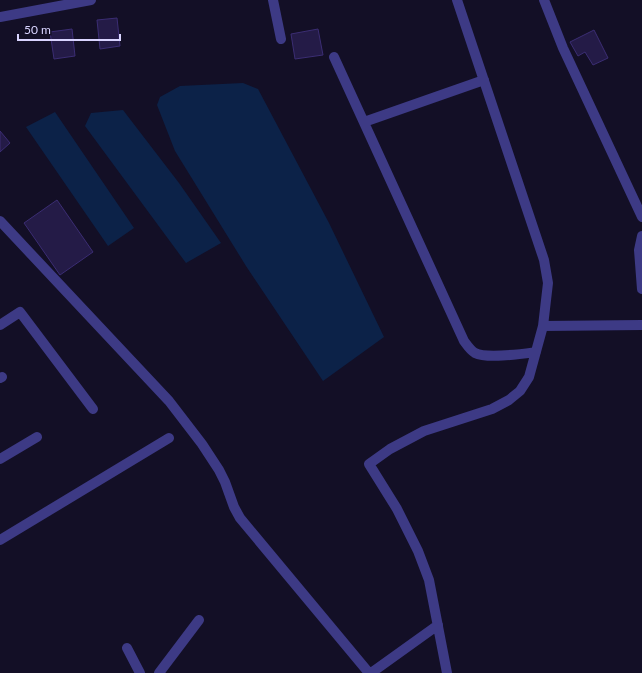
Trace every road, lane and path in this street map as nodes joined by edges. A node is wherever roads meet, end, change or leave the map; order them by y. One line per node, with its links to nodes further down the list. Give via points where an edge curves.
1 (90, 0): 5 (street)
2 (273, 0): 6 (street)
3 (457, 0): 8 (street)
4 (544, 0): 10 (street, via 563,48)
5 (0, 17)
6 (281, 39)
7 (334, 57): 9 (street)
8 (484, 80): 9 (street); 16 (street, via 544,260 548,283)
9 (364, 122): 17 (street, via 464,341 476,353 494,356)
10 (642, 217)
11 (0, 221): 28 (street, via 169,401 219,470 240,518)
12 (642, 236): 13 (street, via 639,250)
13 (642, 289)
14 (0, 325): 18 (street, via 20,312)
15 (642, 325): 16 (street)
16 (543, 326): 17 (street)
17 (536, 352): 24 (street, via 529,377 520,391 509,400 492,409 424,431 390,449 369,464 397,509 418,550 429,580)
18 (94, 409)
19 (37, 437): 21 (street)
20 (169, 438): 22 (street)
21 (0, 459)
22 (0, 540)
23 (199, 620): 27 (street)
24 (438, 625): 28 (street); 29 (street)
25 (127, 648): 26 (street)
26 (140, 673)
27 (159, 673)
28 (370, 673)
29 (447, 673)

